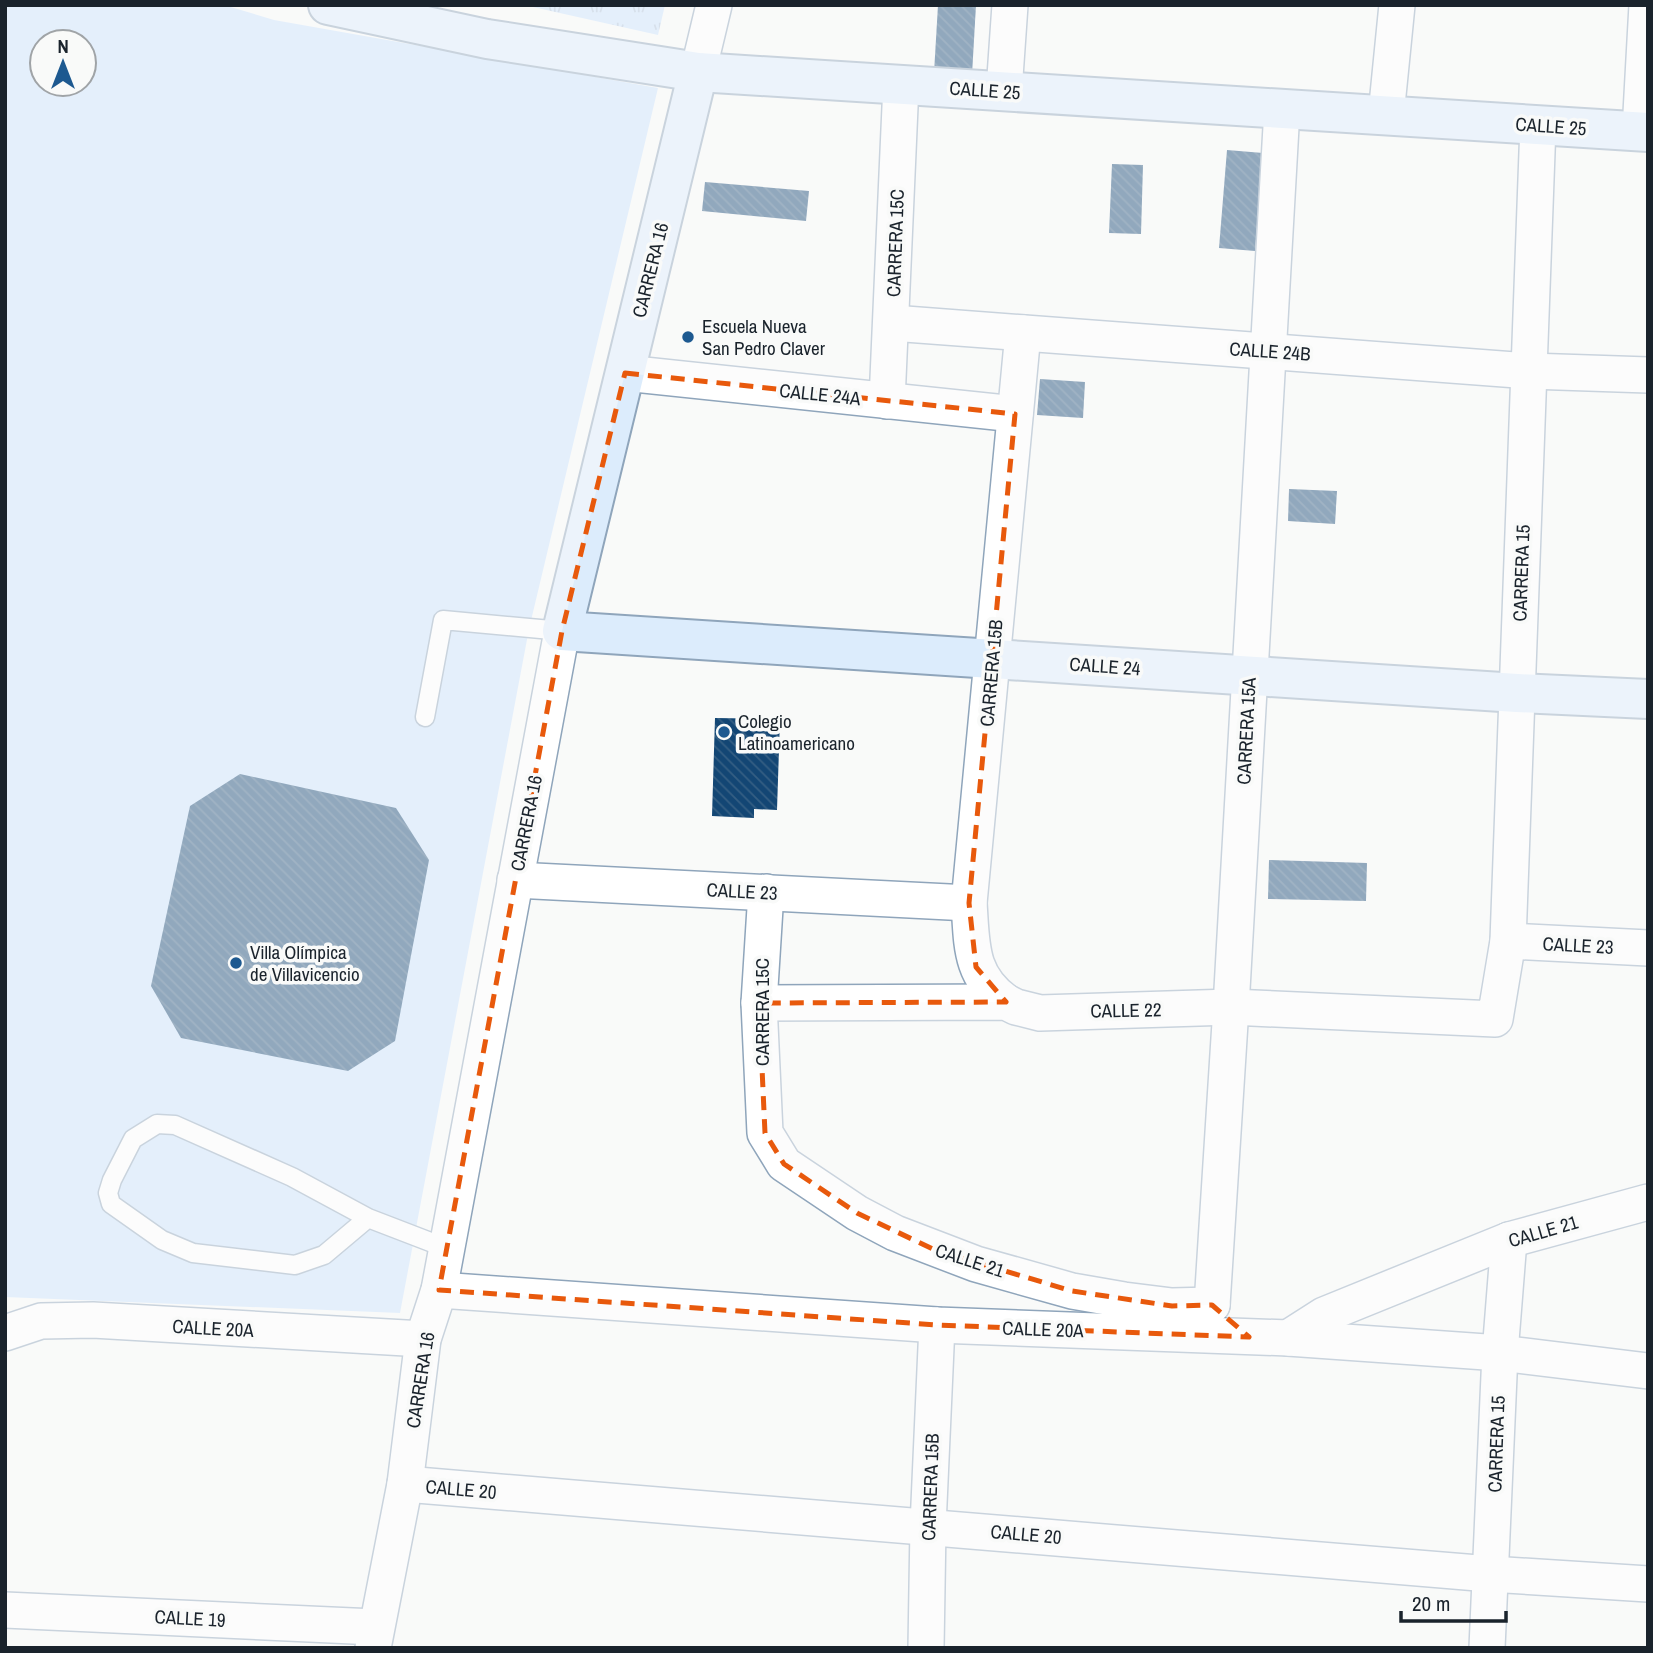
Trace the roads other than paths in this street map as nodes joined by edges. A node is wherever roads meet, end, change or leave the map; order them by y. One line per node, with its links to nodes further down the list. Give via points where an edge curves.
1 (328, 5): 6 (street, CALLE 25, via 487,39)
2 (714, 5): 6 (street, CARRERA 16)
3 (1010, 5): 8 (street)
4 (1397, 5): 10 (street)
5 (1647, 5): 12 (street)
6 (698, 72): 7 (street, CALLE 25); 17 (street, CARRERA 16)
7 (901, 84): 8 (street, CALLE 25); 13 (street, CARRERA 15C)
8 (1004, 91): 9 (street, CALLE 25)
9 (1282, 109): 10 (street, CALLE 25); 15 (street, CARRERA 15A)
10 (1386, 115): 11 (street, CALLE 25)
11 (1538, 125): 12 (street, CALLE 25); 16 (street, CARRERA 15)
12 (1644, 132)
13 (892, 323): 14 (street, CALLE 24B); 19 (street, CARRERA 15C)
14 (1023, 333): 15 (street, CALLE 24B); 20 (street, CARRERA 15B)
15 (1268, 351): 16 (street, CALLE 24B); 23 (street, CARRERA 15A)
16 (1529, 371): 18 (street, CALLE 24B); 24 (street, CARRERA 15)
17 (625, 373): 19 (street, CALLE 24A); 21 (street, CARRERA 16)
18 (1648, 374)
19 (887, 401): 20 (street, CALLE 24A)
20 (1015, 414): 22 (street, CARRERA 15B)
21 (562, 631): 22 (street, CALLE 24); 26 (lane, via 443,620); 27 (street, CARRERA 16)
22 (992, 659): 23 (street, CALLE 24); 29 (street, CARRERA 15B)
23 (1249, 675): 24 (street, CALLE 24); 34 (street, CARRERA 15A)
24 (1517, 693): 25 (street, CALLE 24); 30 (street, CARRERA 15)
25 (1648, 699)
26 (425, 717)
27 (515, 880): 28 (street, CALLE 23); 40 (street, CARRERA 16)
28 (766, 892): 29 (street, CALLE 23); 33 (street, CARRERA 15C)
29 (969, 903): 32 (street, CARRERA 15B, via 976,967)
30 (1508, 941): 31 (street, CALLE 23); 35 (street, CARRERA 15)
31 (1648, 948)
32 (1006, 1002): 33 (street, CALLE 22); 34 (street, CALLE 22, via 1040,1013)
33 (759, 1003): 36 (street, CARRERA 15C)
34 (1231, 1007): 35 (street, CALLE 22); 42 (street, CARRERA 15A)
35 (1496, 1019)
36 (765, 1133): 42 (street, CALLE 21, via 784,1164 820,1189 895,1233 935,1250 1072,1291 1172,1306)
37 (1648, 1202): 39 (street, CALLE 21)
38 (368, 1218): 38 (lane, via 324,1255 295,1265 260,1262 193,1253 162,1240 111,1205 108,1193 133,1139 157,1124 175,1125 292,1177); 40 (lane)
39 (1509, 1240): 46 (street, CALLE 21, via 1324,1315); 48 (street, CARRERA 15)
40 (446, 1248): 41 (street, CARRERA 16)
41 (439, 1290): 43 (street, CALLE 20A); 47 (street, CARRERA 16)
42 (1212, 1305): 45 (street)
43 (937, 1325): 45 (street, CALLE 20A); 51 (street, CARRERA 15B)
44 (5, 1332): 47 (street, CALLE 20A, via 41,1321 93,1320)
45 (1249, 1337): 46 (street, CALLE 20A)
46 (1288, 1338): 48 (street, CALLE 20A)
47 (423, 1339): 50 (street, CARRERA 16)
48 (1500, 1353): 49 (street, CALLE 20A); 52 (street, CARRERA 15)
49 (1648, 1371)
50 (405, 1484): 51 (street, CALLE 20); 55 (street, CARRERA 16)
51 (928, 1526): 52 (street, CALLE 20); 56 (street, CARRERA 15B)
52 (1490, 1574): 53 (street, CALLE 20); 57 (street, CARRERA 15)
53 (1648, 1584)
54 (5, 1610): 55 (street, CALLE 19)
55 (374, 1637)
56 (926, 1648)
57 (1488, 1648)

